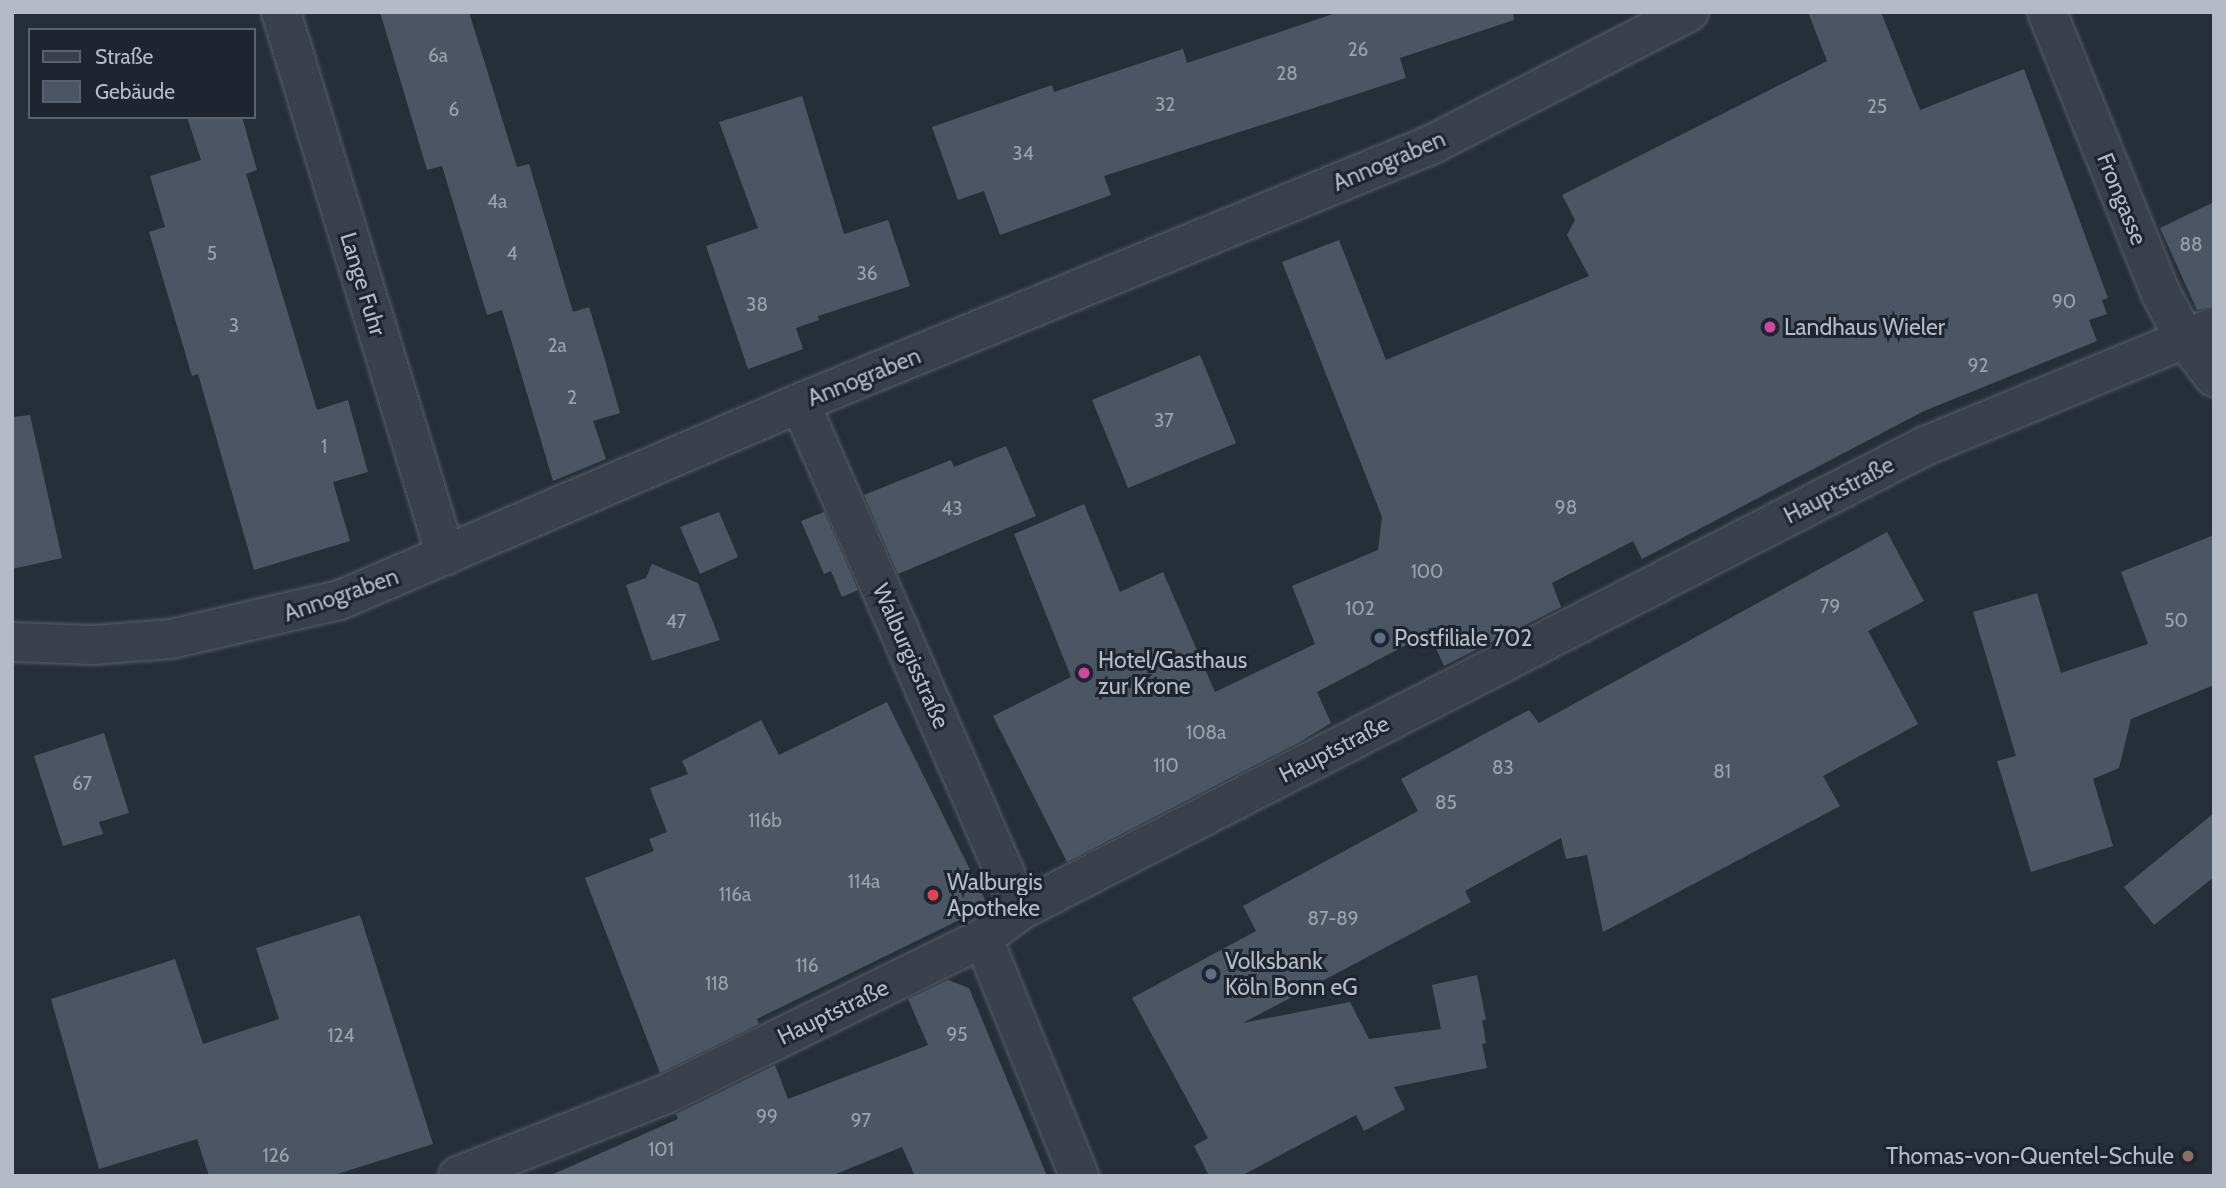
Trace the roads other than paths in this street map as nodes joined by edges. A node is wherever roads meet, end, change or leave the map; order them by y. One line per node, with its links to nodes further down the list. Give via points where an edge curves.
1 (281, 12): 7 (street, Lange Fuhr)
2 (1689, 12): 6 (street, Annograben, via 1433,144)
3 (2047, 12): 4 (street, Frongasse, via 2160,292)
4 (2200, 334): 5 (street, Frongasse); 9 (street, Hauptstraße, via 1925,446)
5 (2214, 377)
6 (800, 403): 7 (street, Annograben); 9 (street, Walburgisstraße)
7 (446, 556): 8 (street, Annograben, via 340,600 171,639 94,645)
8 (12, 642)
9 (1021, 910): 10 (street, Hauptstraße)
10 (983, 938): 11 (street, Hauptstraße, via 664,1096); 12 (street)
11 (458, 1176)
12 (1079, 1176)

